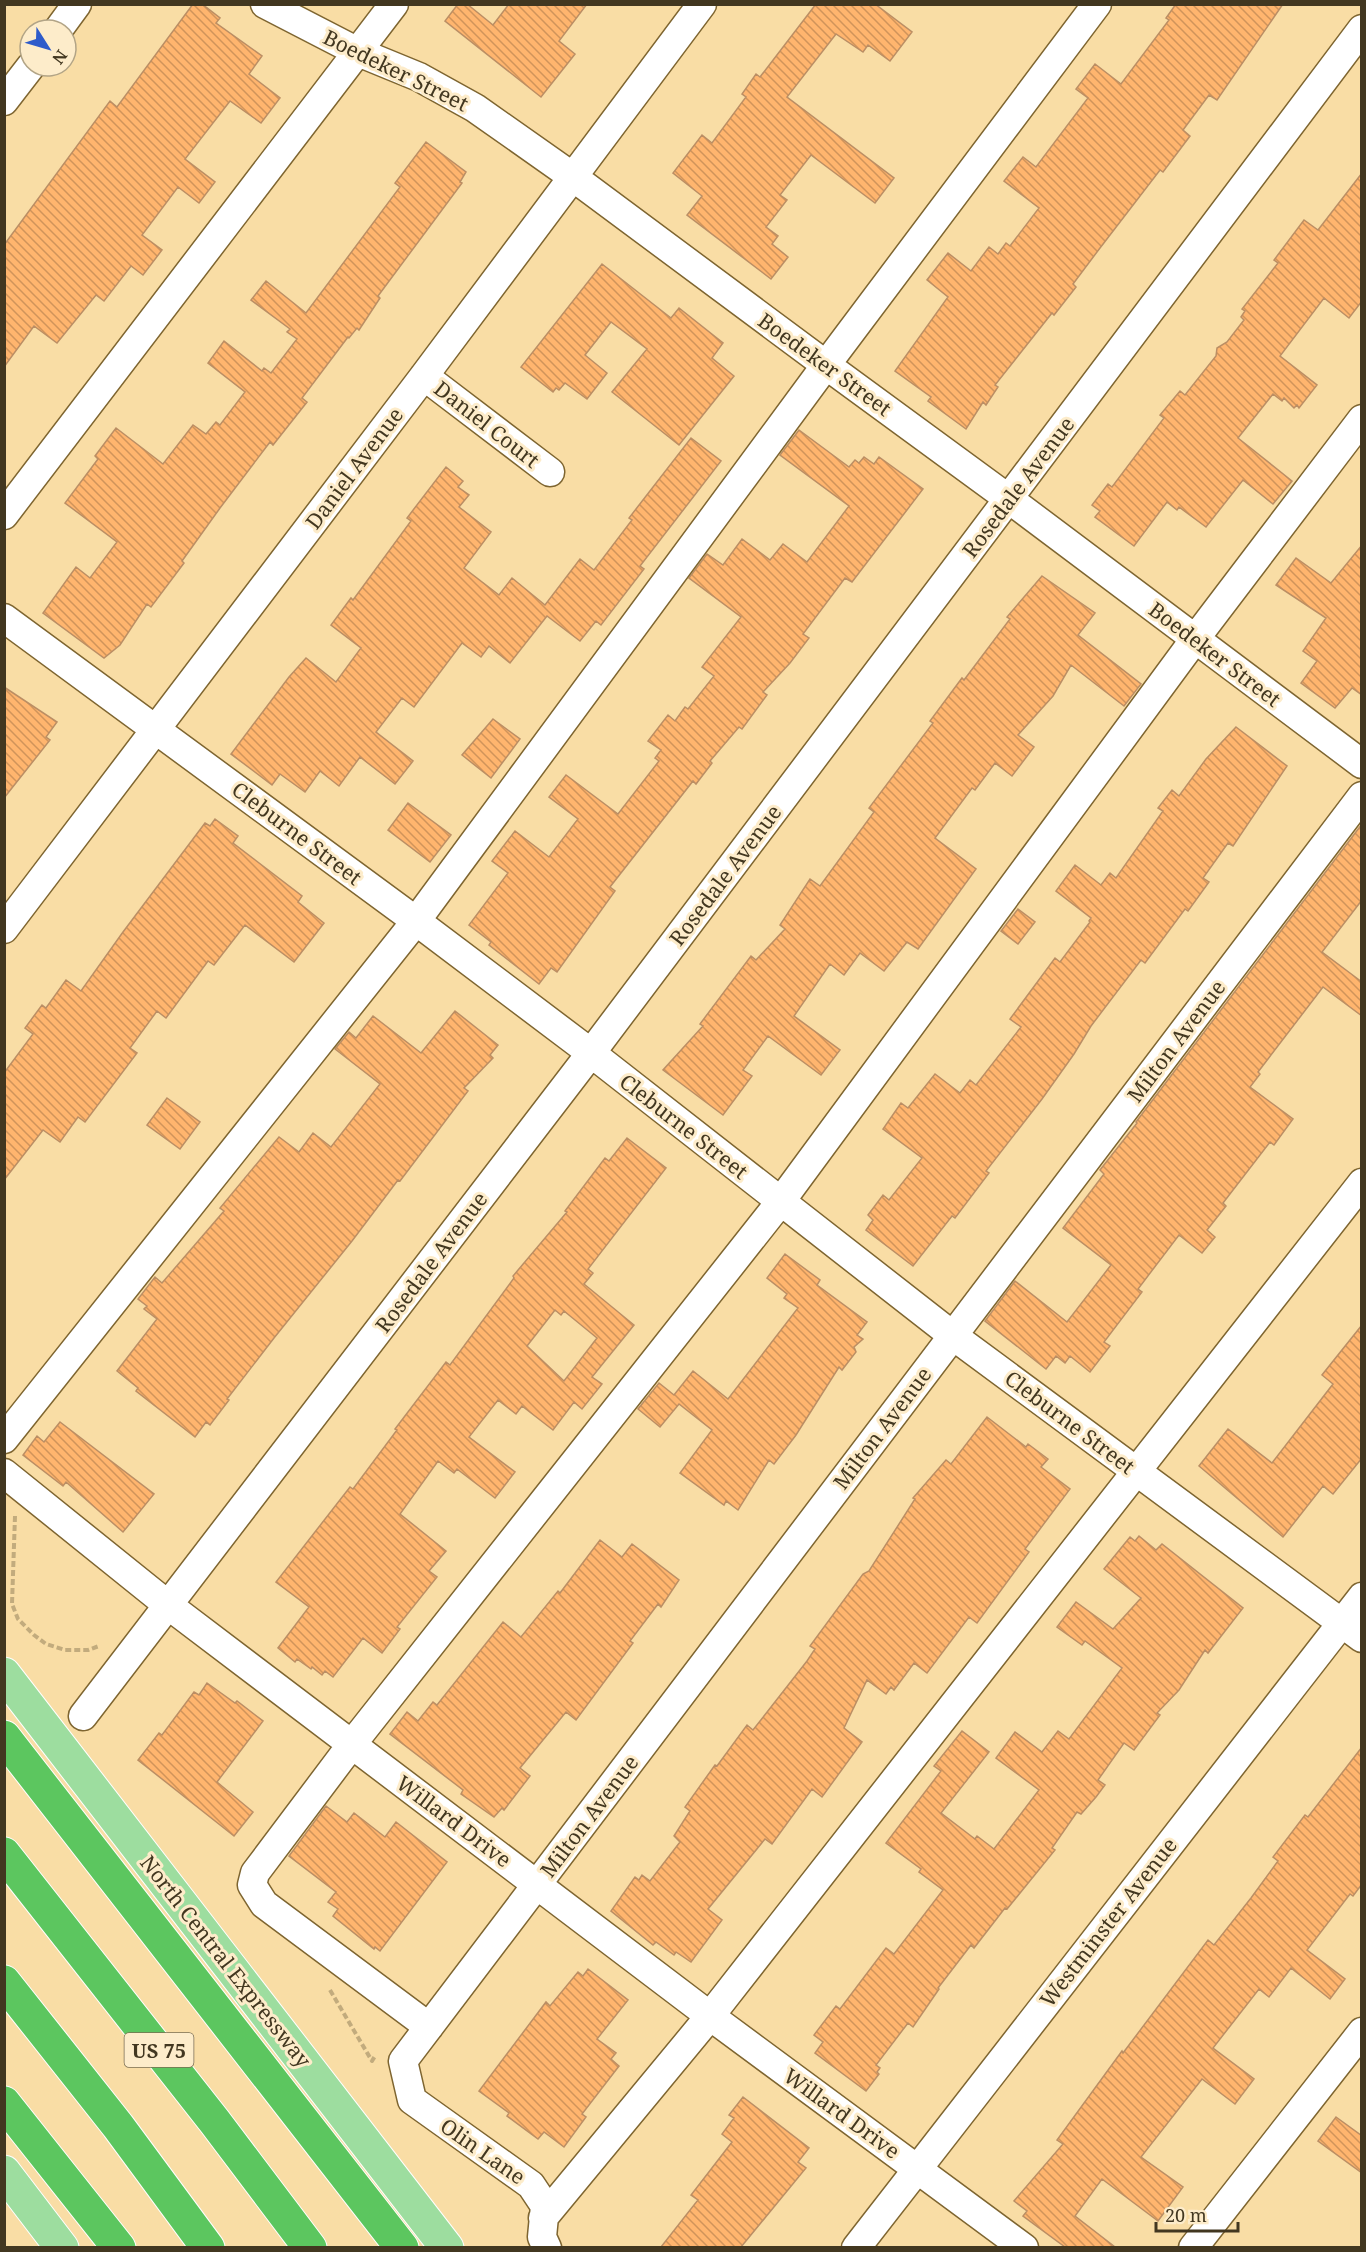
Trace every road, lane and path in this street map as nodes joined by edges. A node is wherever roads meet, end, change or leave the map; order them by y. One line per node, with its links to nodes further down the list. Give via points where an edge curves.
1 (77, 4): 6 (street)
2 (265, 4): 8 (street, Boedeker Street)
3 (394, 4): 8 (street)
4 (702, 4): 11 (street, Daniel Avenue)
5 (1097, 4): 12 (street)
6 (67, 18)
7 (1362, 29): 16 (street, Rosedale Avenue)
8 (358, 52): 11 (street, Boedeker Street, via 419,77 475,108); 17 (street)
9 (22, 78): 10 (street)
10 (4, 101)
11 (573, 177): 12 (street, Boedeker Street); 13 (street, Daniel Avenue)
12 (826, 365): 16 (street, Boedeker Street); 23 (street)
13 (424, 376): 15 (street, Daniel Court); 20 (street, Daniel Avenue)
14 (1362, 419): 19 (street)
15 (550, 472)
16 (1009, 499): 19 (street, Boedeker Street); 25 (street, Rosedale Avenue)
17 (4, 515)
18 (4, 618): 20 (street, Cleburne Street)
19 (1195, 639): 21 (street, Boedeker Street); 27 (street)
20 (157, 729): 23 (street, Cleburne Street); 24 (street, Daniel Avenue)
21 (1362, 764)
22 (1362, 796): 28 (street, Milton Avenue)
23 (416, 921): 25 (street, Cleburne Street); 29 (street)
24 (4, 929)
25 (591, 1053): 27 (street, Cleburne Street); 34 (street, Rosedale Avenue)
26 (1362, 1183): 30 (street)
27 (781, 1201): 28 (street, Cleburne Street); 40 (street)
28 (952, 1335): 30 (street, Cleburne Street); 42 (street, Milton Avenue)
29 (4, 1439)
30 (1135, 1470): 35 (street, Cleburne Street); 44 (street)
31 (4, 1473): 34 (street, Willard Drive)
32 (15, 1515): 36 (path, via 12,1604 18,1619 46,1644 65,1650 88,1650)
33 (1362, 1597): 35 (street, Westminster Avenue)
34 (168, 1605): 38 (street, Rosedale Avenue); 40 (street, Willard Drive)
35 (1351, 1631): 49 (street, Westminster Avenue)
36 (105, 1644)
37 (4, 1674): 57 (main road, North Central Expressway)
38 (83, 1716)
39 (4, 1737): 56 (highway)
40 (352, 1744): 42 (street, Willard Drive); 45 (street, via 255,1873 252,1885 264,1904)
41 (4, 1854): 55 (highway, US 75)
42 (537, 1885): 44 (street, Willard Drive); 45 (street, Milton Avenue)
43 (4, 1982): 54 (highway)
44 (710, 2016): 49 (street, Willard Drive); 51 (street)
45 (429, 2028): 47 (street, Milton Avenue)
46 (1362, 2032): 61 (street)
47 (403, 2061): 51 (street, Olin Lane, via 412,2100 531,2185 545,2206)
48 (4, 2103): 53 (highway)
49 (917, 2169): 59 (street, Westminster Avenue); 60 (street, Willard Drive)
50 (4, 2172): 52 (main road)
51 (543, 2218): 58 (street, Olin Lane, via 542,2237)
52 (62, 2247)
53 (119, 2247)
54 (208, 2247)
55 (310, 2247)
56 (402, 2247)
57 (447, 2247)
58 (547, 2247)
59 (856, 2247)
60 (1024, 2247)
61 (1193, 2247)

